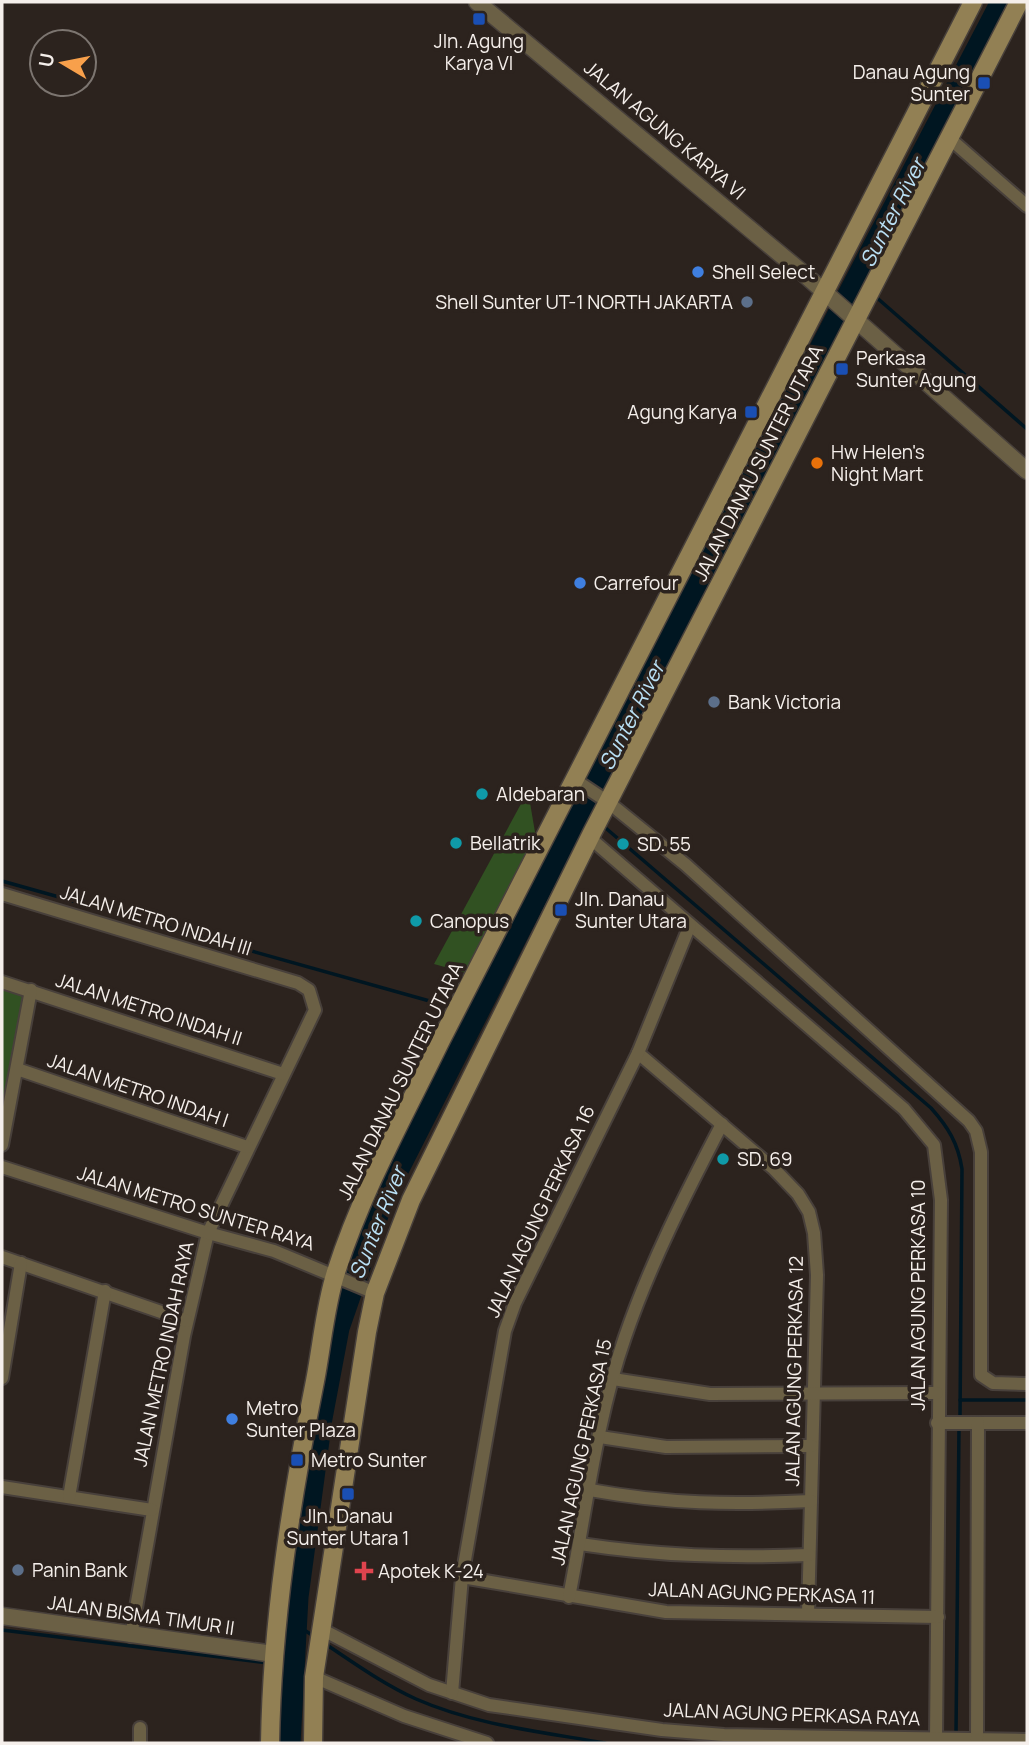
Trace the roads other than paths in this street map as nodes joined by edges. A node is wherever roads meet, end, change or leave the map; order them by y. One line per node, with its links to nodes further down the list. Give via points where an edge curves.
1 (477, 2): 6 (street, JALAN AGUNG KARYA VI)
2 (973, 2): 6 (main road, JALAN DANAU SUNTER UTARA)
3 (1019, 2): 4 (main road, JALAN DANAU SUNTER UTARA)
4 (948, 137): 5 (street); 7 (main road, JALAN DANAU SUNTER UTARA)
5 (1027, 206)
6 (827, 296): 7 (street, JALAN AGUNG KARYA VI); 9 (main road, JALAN DANAU SUNTER UTARA)
7 (854, 316): 8 (street, JALAN AGUNG KARYA VI); 10 (main road, JALAN DANAU SUNTER UTARA)
8 (1027, 471)
9 (578, 782): 10 (street); 27 (main road, JALAN DANAU SUNTER UTARA, via 374,1176)
10 (603, 805): 11 (main road, JALAN DANAU SUNTER UTARA); 33 (street, via 686,865 969,1121 981,1152 981,1375 988,1382)
11 (591, 835): 13 (street, JALAN AGUNG PERKASA 10); 29 (main road, JALAN DANAU SUNTER UTARA, via 411,1200)
12 (2, 894): 15 (street, JALAN METRO INDAH III)
13 (690, 925): 17 (street, JALAN AGUNG PERKASA 16); 35 (street, JALAN AGUNG PERKASA 10, via 904,1109 934,1145 942,1252)
14 (2, 982): 16 (street, JALAN METRO INDAH II)
15 (298, 983): 19 (street, JALAN METRO INDAH RAYA, via 309,990 315,1010)
16 (31, 990): 18 (street, JALAN METRO INDAH I); 19 (street, JALAN METRO INDAH II)
17 (638, 1053): 20 (street, JALAN AGUNG PERKASA 12); 48 (street, JALAN AGUNG PERKASA 16, via 514,1303 489,1410)
18 (16, 1069): 21 (street, JALAN METRO INDAH I); 22 (street, JALAN METRO INDAH I)
19 (283, 1074): 22 (street, JALAN METRO INDAH RAYA)
20 (722, 1124): 32 (street, JALAN AGUNG PERKASA 15, via 644,1290); 34 (street, JALAN AGUNG PERKASA 12, via 774,1169 808,1212 817,1275)
21 (2, 1145)
22 (247, 1147): 24 (street, JALAN METRO INDAH RAYA)
23 (2, 1167): 24 (street, JALAN METRO SUNTER RAYA)
24 (208, 1233): 27 (street, JALAN METRO SUNTER RAYA); 30 (street, JALAN METRO INDAH RAYA)
25 (2, 1257): 26 (street)
26 (21, 1263): 28 (street); 31 (street)
27 (340, 1275): 29 (street, JALAN METRO SUNTER RAYA); 55 (main road, JALAN DANAU SUNTER UTARA, via 302,1455)
28 (105, 1291): 30 (street); 43 (street)
29 (371, 1291): 53 (main road, JALAN DANAU SUNTER UTARA)
30 (187, 1321): 45 (street, JALAN METRO INDAH RAYA)
31 (2, 1378)
32 (613, 1379): 34 (street, via 710,1394); 39 (street, JALAN AGUNG PERKASA 15)
33 (1027, 1384)
34 (816, 1393): 35 (street); 40 (street, JALAN AGUNG PERKASA 12)
35 (937, 1393): 36 (street, JALAN AGUNG PERKASA 10)
36 (942, 1423): 37 (street); 52 (street, JALAN AGUNG PERKASA 10)
37 (978, 1423): 38 (street); 60 (street)
38 (1027, 1423)
39 (600, 1437): 40 (street, via 666,1447); 42 (street, JALAN AGUNG PERKASA 15)
40 (812, 1446): 44 (street, JALAN AGUNG PERKASA 12)
41 (2, 1487): 43 (street)
42 (590, 1490): 44 (street, via 654,1502); 46 (street, JALAN AGUNG PERKASA 15)
43 (69, 1497): 45 (street)
44 (811, 1501): 47 (street, JALAN AGUNG PERKASA 12)
45 (152, 1510): 54 (street, JALAN METRO INDAH RAYA)
46 (580, 1544): 47 (street, via 702,1558); 49 (street, JALAN AGUNG PERKASA 15)
47 (809, 1555): 50 (street, JALAN AGUNG PERKASA 12)
48 (463, 1577): 49 (street, JALAN AGUNG PERKASA 11); 57 (street, JALAN AGUNG PERKASA 16)
49 (569, 1597): 50 (street, JALAN AGUNG PERKASA 11, via 666,1612)
50 (808, 1614): 52 (street, JALAN AGUNG PERKASA 11)
51 (2, 1616): 54 (street, JALAN BISMA TIMUR II)
52 (938, 1618): 59 (street, JALAN AGUNG PERKASA 10)
53 (321, 1633): 56 (main road, JALAN DANAU SUNTER UTARA); 57 (street, JALAN AGUNG PERKASA RAYA)
54 (131, 1636): 55 (street, JALAN BISMA TIMUR II)
55 (274, 1656): 63 (main road, JALAN DANAU SUNTER UTARA)
56 (314, 1674): 64 (main road, JALAN DANAU SUNTER UTARA); 65 (street, via 404,1716)
57 (452, 1693): 59 (street, JALAN AGUNG PERKASA RAYA, via 489,1705 663,1730)
58 (140, 1728): 62 (street)
59 (941, 1739): 60 (street, JALAN AGUNG PERKASA RAYA)
60 (971, 1740): 61 (street, JALAN AGUNG PERKASA RAYA)
61 (1027, 1740)
62 (140, 1743)
63 (270, 1743)
64 (313, 1743)
65 (487, 1743)

